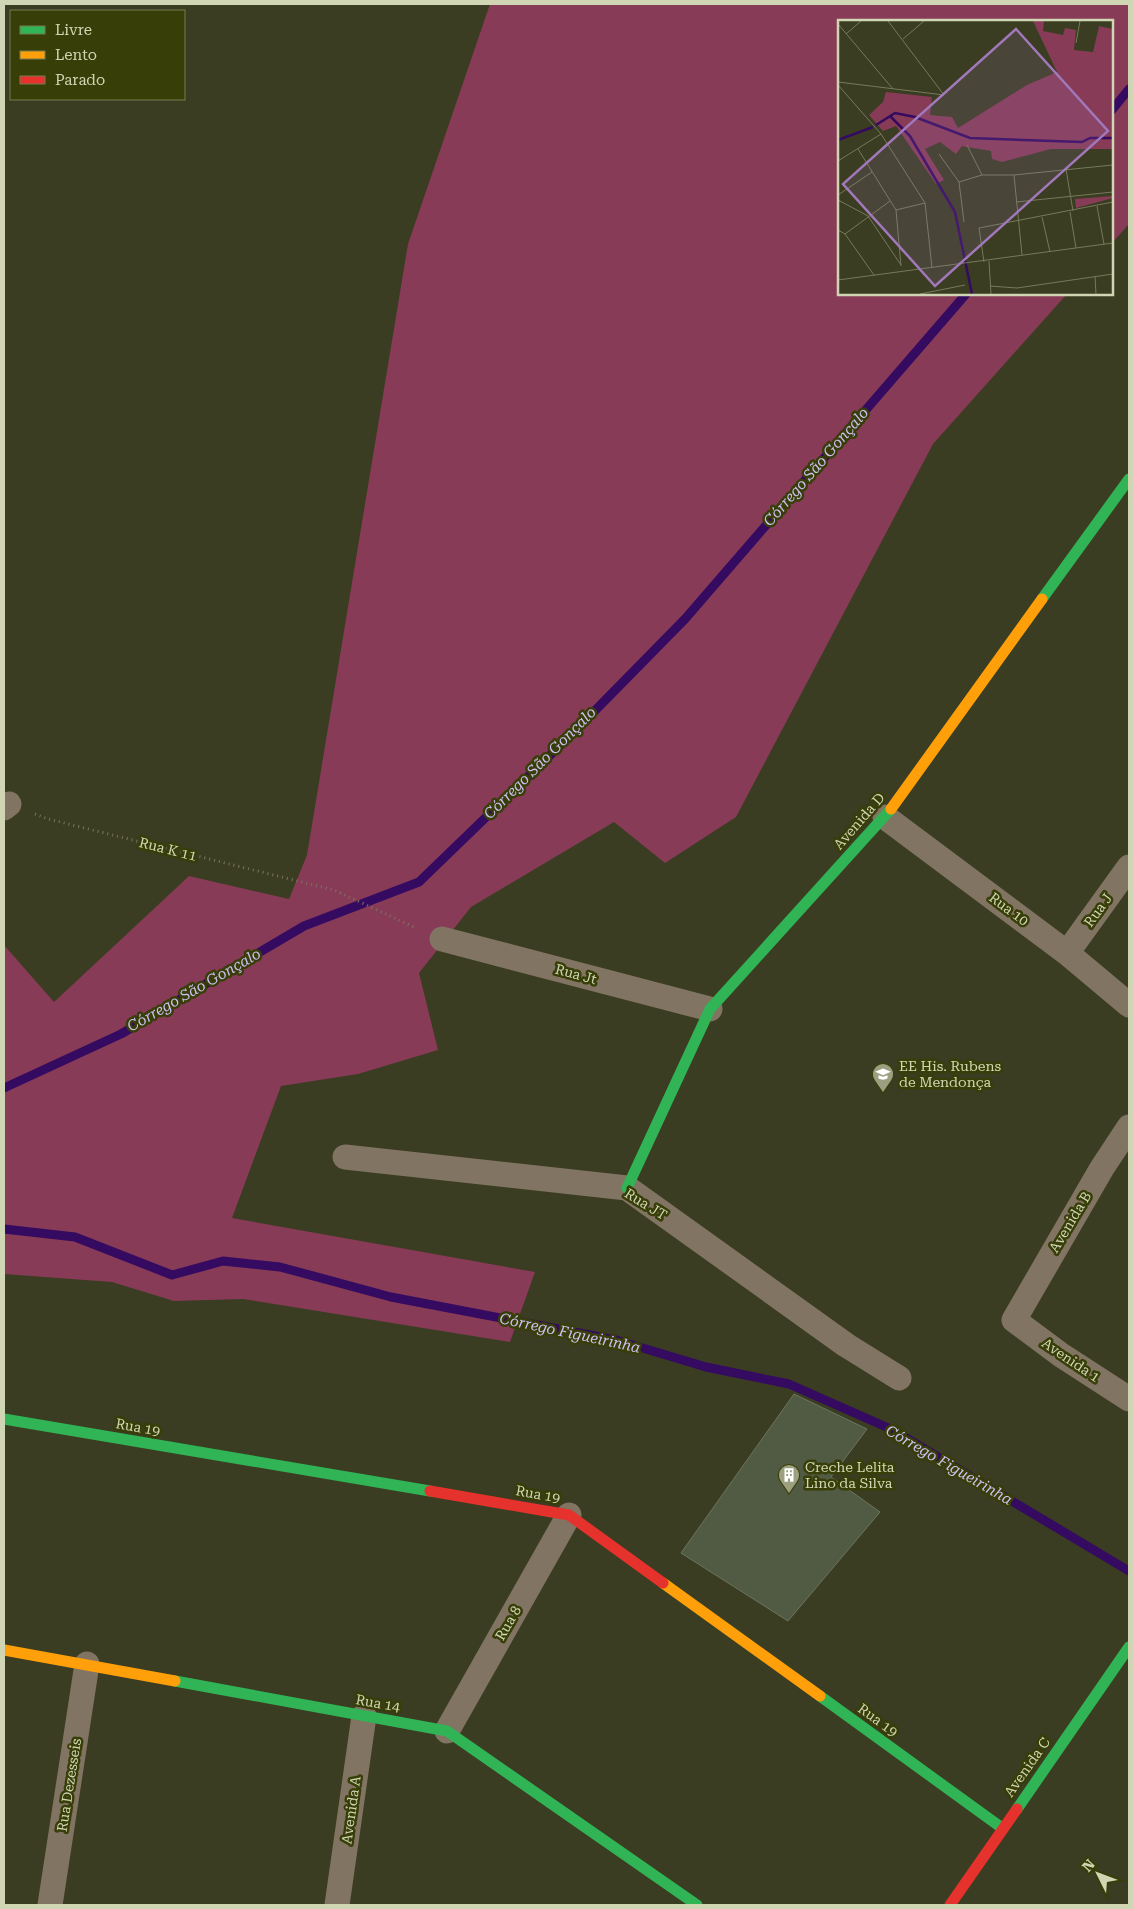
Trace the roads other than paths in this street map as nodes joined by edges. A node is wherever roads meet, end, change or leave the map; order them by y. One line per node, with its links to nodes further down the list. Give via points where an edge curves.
1 (1129, 479): 2 (street, Avenida D)
2 (885, 817): 5 (street, Rua 10); 7 (street, Avenida D)
3 (1129, 867): 5 (street, Rua J)
4 (442, 939): 7 (street, Rua Jt)
5 (1067, 953): 6 (street, Rua 10)
6 (1129, 1005)
7 (710, 1009): 10 (street, Avenida D)
8 (1129, 1127): 11 (street, Avenida B)
9 (345, 1157): 10 (street, Rua JT)
10 (627, 1188): 12 (street, Rua JT, via 846,1345)
11 (1014, 1320): 13 (street, Avenida 1)
12 (899, 1378)
13 (1129, 1399)
14 (4, 1419): 15 (street, Rua 19)
15 (570, 1515): 20 (street, Rua 8); 21 (street, Rua 19)
16 (1129, 1647): 21 (street, Avenida C)
17 (4, 1650): 18 (street, Rua 14)
18 (87, 1664): 19 (street, Rua 14); 22 (street, Rua Dezesseis)
19 (364, 1716): 20 (street, Rua 14); 23 (street, Avenida A)
20 (447, 1731): 24 (street, Rua 14)
21 (1002, 1828): 25 (street, Avenida C)
22 (50, 1905)
23 (337, 1905)
24 (697, 1905)
25 (950, 1905)

